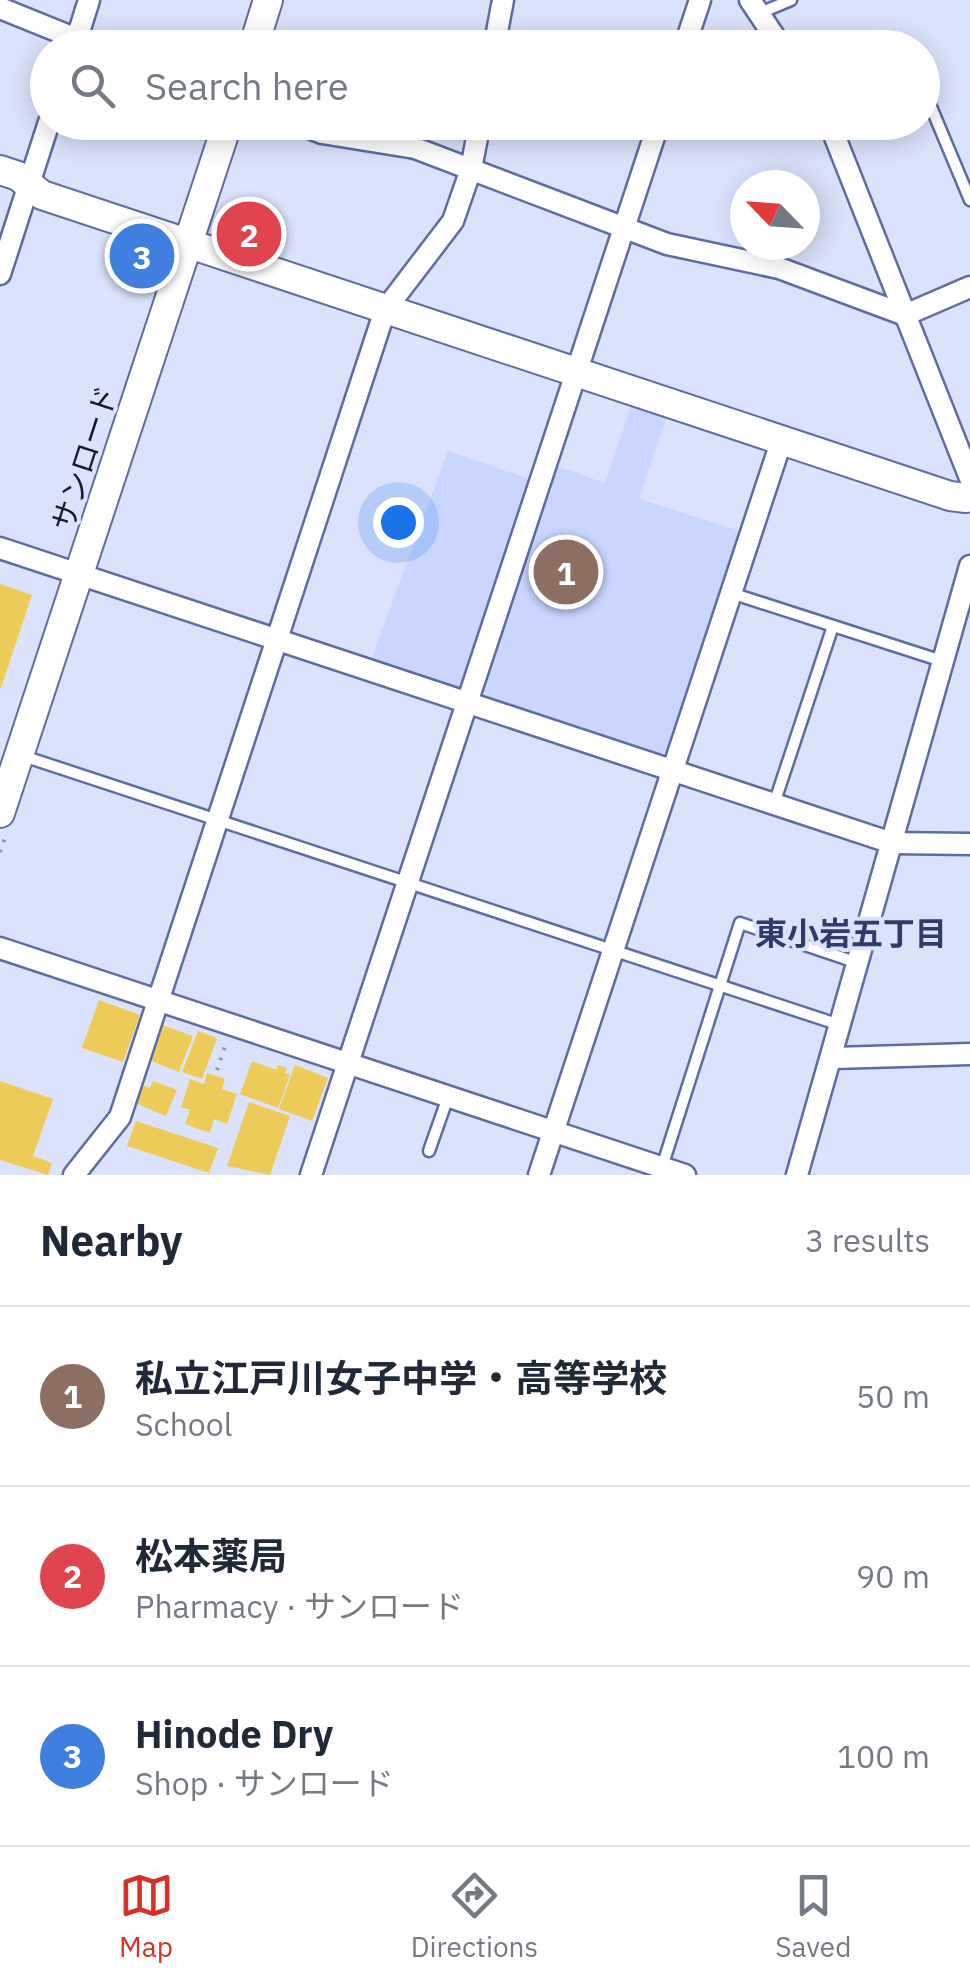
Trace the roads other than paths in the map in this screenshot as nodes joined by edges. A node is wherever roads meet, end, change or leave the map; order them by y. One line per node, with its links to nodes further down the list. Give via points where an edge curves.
1 (89, 0): 9 (street)
2 (268, 0): 10 (street)
3 (503, 0): 11 (street)
4 (700, 0): 12 (street)
5 (791, 0): 6 (lane)
6 (755, 6): 13 (street)
7 (0, 8): 8 (street)
8 (47, 30)
9 (79, 30)
10 (258, 30)
11 (497, 30)
12 (690, 30)
13 (770, 30)
14 (940, 128): 24 (lane)
15 (44, 140): 23 (street)
16 (222, 140): 26 (street, サンロード)
17 (365, 140): 21 (street, via 415,148)
18 (477, 140): 21 (street)
19 (652, 140): 25 (street)
20 (841, 140): 30 (street)
21 (471, 169): 25 (street); 29 (street, via 453,221)
22 (0, 170): 23 (street)
23 (29, 186): 26 (street); 27 (street)
24 (970, 200)
25 (623, 228): 30 (street, via 779,268); 31 (street)
26 (188, 242): 29 (street); 36 (street, サンロード)
27 (0, 274)
28 (970, 288): 30 (street)
29 (386, 310): 31 (street); 39 (street)
30 (905, 315): 33 (street)
31 (576, 373): 32 (street); 41 (street)
32 (782, 439): 33 (street, via 950,496); 37 (street)
33 (969, 491)
34 (0, 548): 36 (street)
35 (970, 566): 40 (street)
36 (80, 574): 39 (street); 42 (street, サンロード)
37 (731, 593): 38 (lane); 43 (street)
38 (834, 626): 40 (lane); 44 (lane)
39 (277, 642): 41 (street); 46 (street)
40 (942, 661): 47 (street)
41 (466, 703): 43 (street); 49 (street)
42 (19, 755): 45 (street, サンロード); 46 (lane)
43 (672, 770): 44 (street); 51 (street)
44 (774, 804): 47 (street)
45 (0, 813)
46 (216, 820): 49 (lane); 54 (street)
47 (892, 843): 48 (street); 52 (street)
48 (970, 844)
49 (407, 883): 51 (lane); 58 (street)
50 (0, 948): 54 (street)
51 (614, 949): 53 (lane); 60 (street)
52 (859, 963): 53 (lane, via 740,923); 55 (street)
53 (720, 988): 55 (lane); 62 (lane)
54 (158, 1001): 58 (street); 63 (street, via 120,1118)
55 (842, 1026): 57 (street)
56 (970, 1054): 57 (street)
57 (834, 1058): 67 (street)
58 (348, 1064): 59 (street); 64 (street)
59 (448, 1097): 60 (street); 61 (lane)
60 (554, 1132): 62 (street); 65 (street)
61 (429, 1151)
62 (662, 1167): 66 (street)
63 (74, 1175)
64 (311, 1175)
65 (539, 1175)
66 (685, 1175)
67 (797, 1175)

